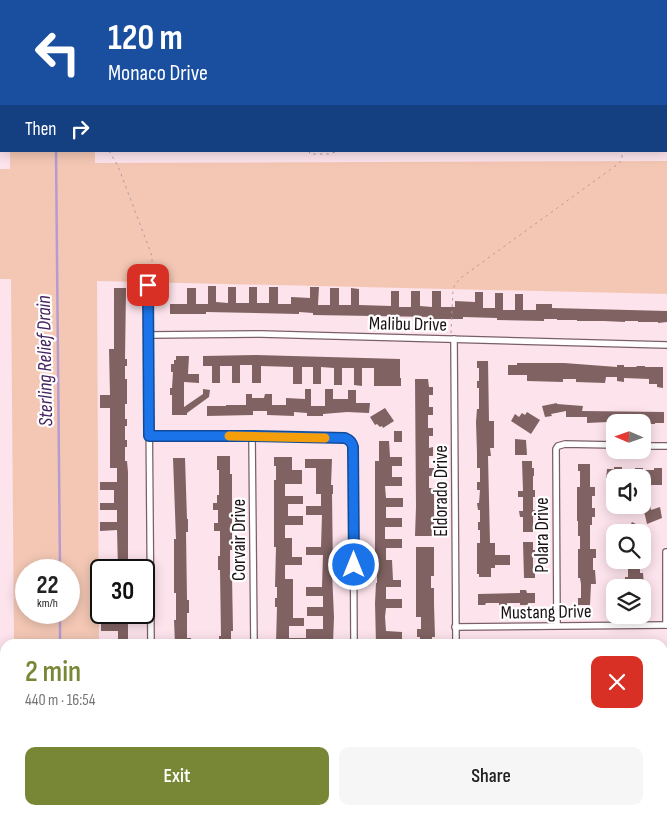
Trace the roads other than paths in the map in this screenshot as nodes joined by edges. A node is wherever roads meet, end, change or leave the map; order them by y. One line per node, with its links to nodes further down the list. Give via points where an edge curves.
1 (148, 285): 2 (street)
2 (149, 335): 3 (street, Malibu Drive); 5 (street)
3 (452, 337): 4 (street, Malibu Drive); 13 (street, Eldorado Drive)
4 (667, 345)
5 (149, 436): 6 (street); 14 (street)
6 (252, 436): 15 (street, Corvair Drive); 16 (street, via 345,438 350,441 353,447)
7 (606, 445): 11 (street, Polara Drive, via 565,444 558,446 556,453)
8 (651, 446): 9 (street)
9 (667, 446)
10 (666, 552): 12 (street)
11 (557, 625): 12 (street, Mustang Drive); 13 (street, Mustang Drive)
12 (667, 625)
13 (456, 627): 17 (street, Eldorado Drive)
14 (151, 639)
15 (254, 639)
16 (354, 639)
17 (456, 639)

